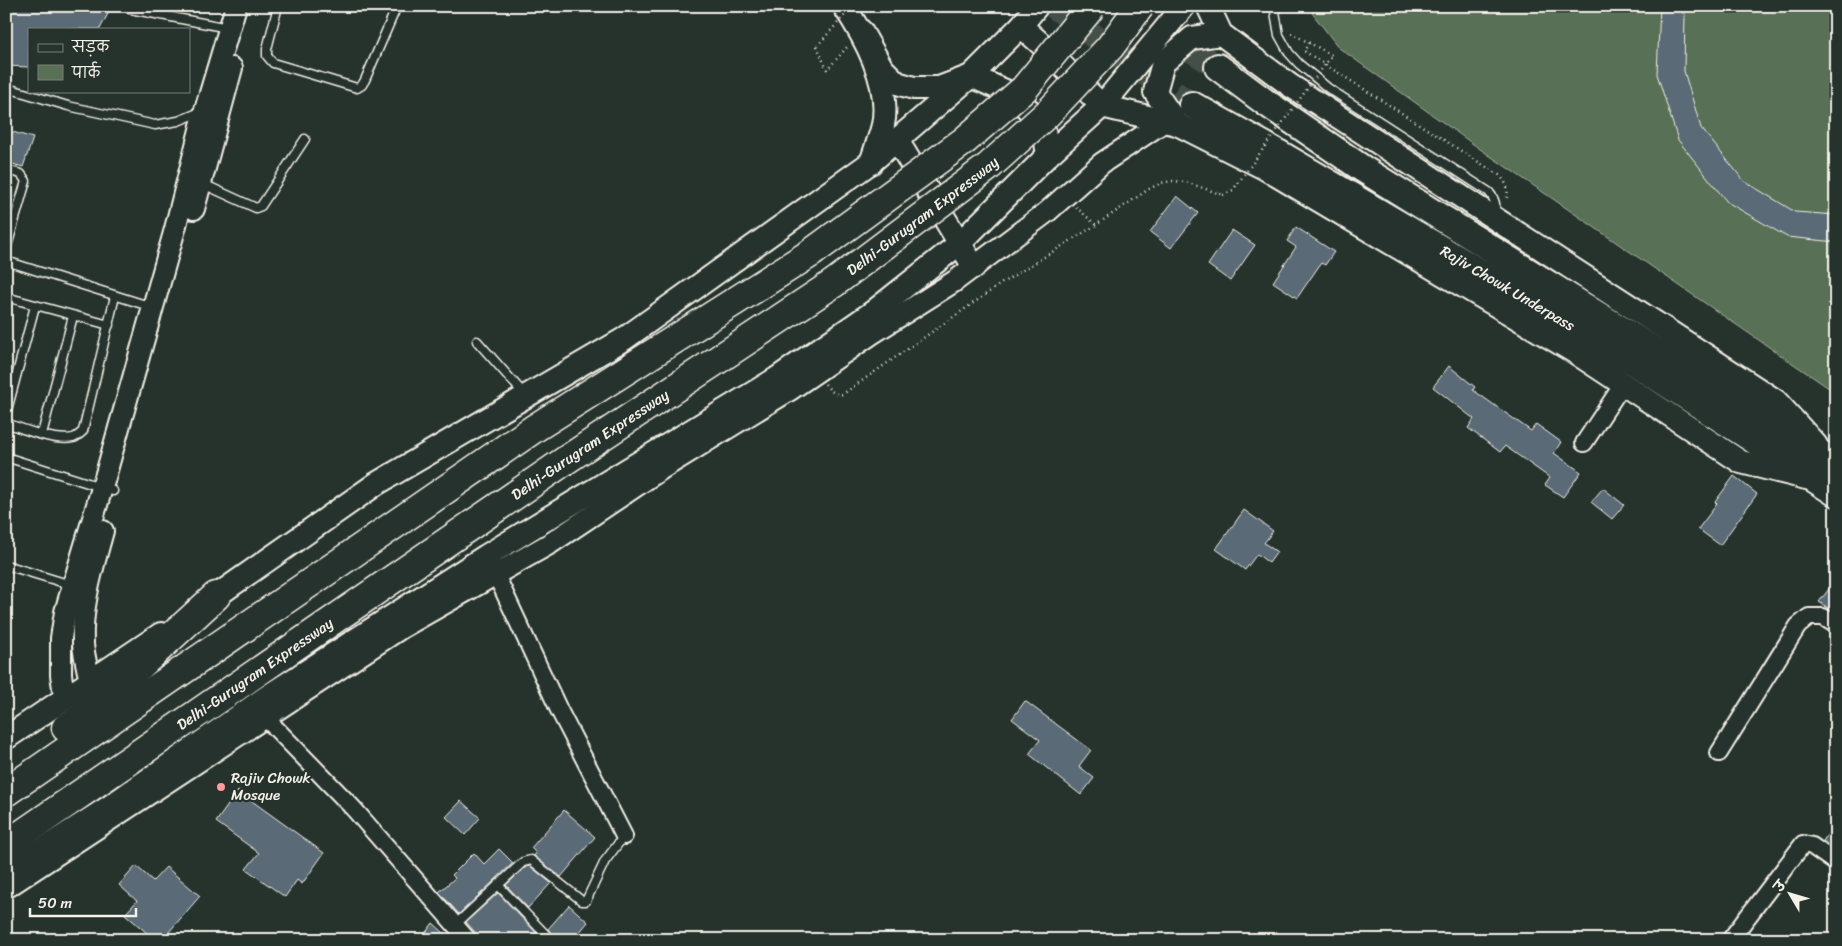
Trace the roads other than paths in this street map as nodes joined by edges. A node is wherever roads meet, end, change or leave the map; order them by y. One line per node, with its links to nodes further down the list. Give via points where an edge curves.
1 (236, 6): 14 (street)
2 (250, 6): 28 (street)
3 (278, 6): 4 (lane, via 267,49 273,64 356,88 365,80)
4 (397, 6)
5 (844, 6): 15 (main road)
6 (1037, 6): 13 (main road)
7 (1092, 6): 61 (highway, bridge, via 1024,89 964,140 811,253 535,428)
8 (1140, 6): 63 (highway, Delhi-Gurugram Expressway, bridge, via 1110,47 1035,125 988,167 834,283 566,460)
9 (1184, 6): 20 (main road)
10 (1208, 6): 16 (main road)
11 (1274, 6): 29 (lane, via 1279,35 1299,64 1328,88 1489,192 1495,199)
12 (130, 9): 14 (lane)
13 (1021, 26): 18 (main road); 20 (main road)
14 (230, 28): 21 (street)
15 (861, 31): 18 (main road, via 882,68 896,83 914,88 939,88); 26 (main road, via 884,88 883,124)
16 (1221, 34): 22 (main road, via 1192,38 1163,63 1156,92); 29 (main road, via 1290,86)
17 (1218, 67): 48 (highway, Rajiv Chowk Underpass, via 1363,169)
18 (971, 76): 24 (main road); 25 (main road, via 1012,94 1032,113 1044,130)
19 (14, 90): 21 (lane, via 155,126)
20 (1102, 106): 22 (main road); 25 (main road)
21 (206, 110): 37 (street)
22 (1178, 117): 33 (street, via 1102,163 1047,212); 41 (main road, via 1573,351); 48 (highway, Rajiv Chowk Underpass, via 1278,152)
23 (305, 139): 28 (lane, via 261,206 250,206)
24 (897, 140): 26 (main road); 30 (main road)
25 (1048, 156): 30 (main road)
26 (870, 164): 42 (main road, via 624,339)
27 (6, 170): 31 (lane, via 21,174 26,181)
28 (201, 183): 49 (street)
29 (1497, 219): 48 (main road, via 1776,401)
30 (960, 243): 33 (main road); 51 (main road, via 873,312 776,379)
31 (6, 250)
32 (6, 261): 34 (lane)
33 (974, 267): 51 (street, via 551,543)
34 (115, 296): 37 (lane); 39 (lane)
35 (6, 297): 36 (lane)
36 (35, 306): 38 (lane); 43 (lane)
37 (152, 307): 49 (street)
38 (73, 316): 39 (lane); 45 (lane)
39 (109, 325): 45 (lane, via 83,431 66,439)
40 (477, 342): 42 (lane)
41 (1623, 384): 46 (street); 48 (main road, via 1742,462)
42 (526, 397): 53 (main road, via 376,484)
43 (6, 414)
44 (6, 423): 45 (lane)
45 (42, 434)
46 (1584, 443)
47 (6, 457): 49 (lane)
48 (1829, 474)
49 (108, 489): 52 (street)
50 (6, 565): 52 (lane)
51 (492, 565): 57 (main road); 62 (street, via 559,710)
52 (80, 587): 55 (street); 56 (street, via 64,612 61,675)
53 (216, 596): 55 (main road); 60 (highway, via 94,709)
54 (1836, 625): 59 (street, via 1822,617 1809,617 1798,626)
55 (90, 682): 56 (main road)
56 (65, 700): 58 (main road)
57 (260, 712): 65 (main road); 67 (street); 68 (street, via 353,808)
58 (6, 738)
59 (1719, 753)
60 (6, 771)
61 (6, 792)
62 (624, 836): 66 (lane, via 605,862 586,901 531,860 524,862)
63 (6, 845)
64 (1836, 863): 71 (street, via 1812,846 1803,844)
65 (6, 874)
66 (498, 885): 68 (lane); 70 (lane)
67 (6, 888)
68 (455, 925): 69 (street)
69 (468, 940)
70 (551, 940)
71 (1730, 940)

